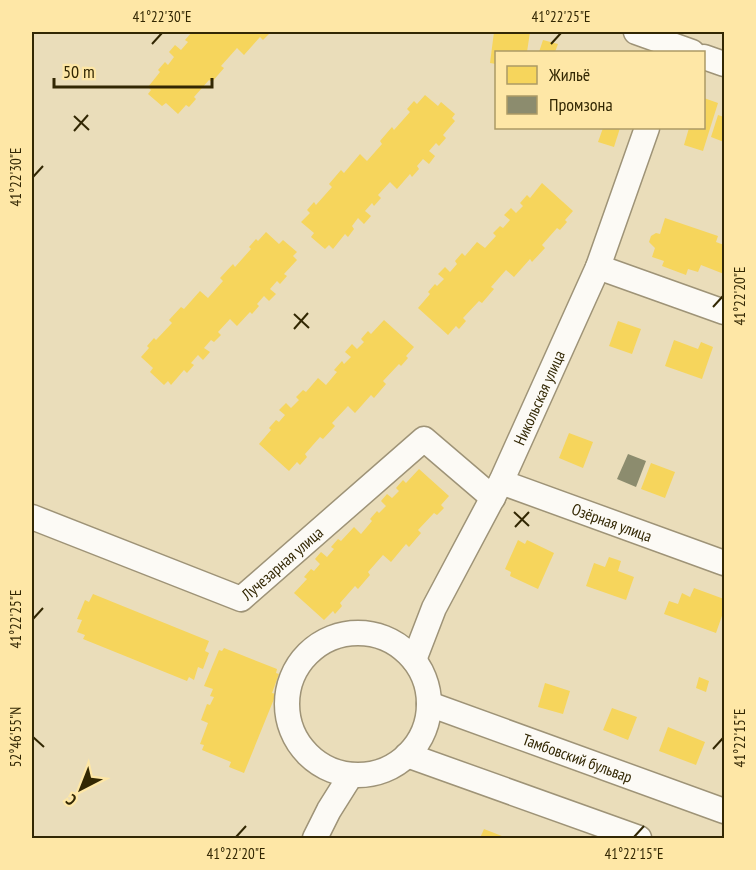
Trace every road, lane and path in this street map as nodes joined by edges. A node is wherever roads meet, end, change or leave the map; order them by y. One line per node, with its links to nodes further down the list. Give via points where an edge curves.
1 (636, 32): 2 (street)
2 (678, 46)
3 (705, 57): 4 (street)
4 (724, 64)
5 (647, 129): 6 (street, Никольская улица)
6 (597, 267): 7 (street); 8 (street, Никольская улица)
7 (724, 312)
8 (497, 490): 9 (street, Лучезарная улица, via 424,439 240,599); 10 (street, Озёрная улица); 11 (street, Никольская улица, via 434,608)
9 (32, 517)
10 (724, 562)
11 (414, 660): 12 (street, via 425,681); 14 (street, via 396,644 375,636 352,634 329,639 310,652 296,670 288,692 288,716 295,738 309,756 335,772)
12 (429, 704): 13 (street, via 425,728); 15 (street, Тамбовский бульвар)
13 (407, 755): 14 (street, via 375,774); 17 (street)
14 (351, 775): 16 (street)
15 (724, 811)
16 (315, 838)
17 (639, 838)

